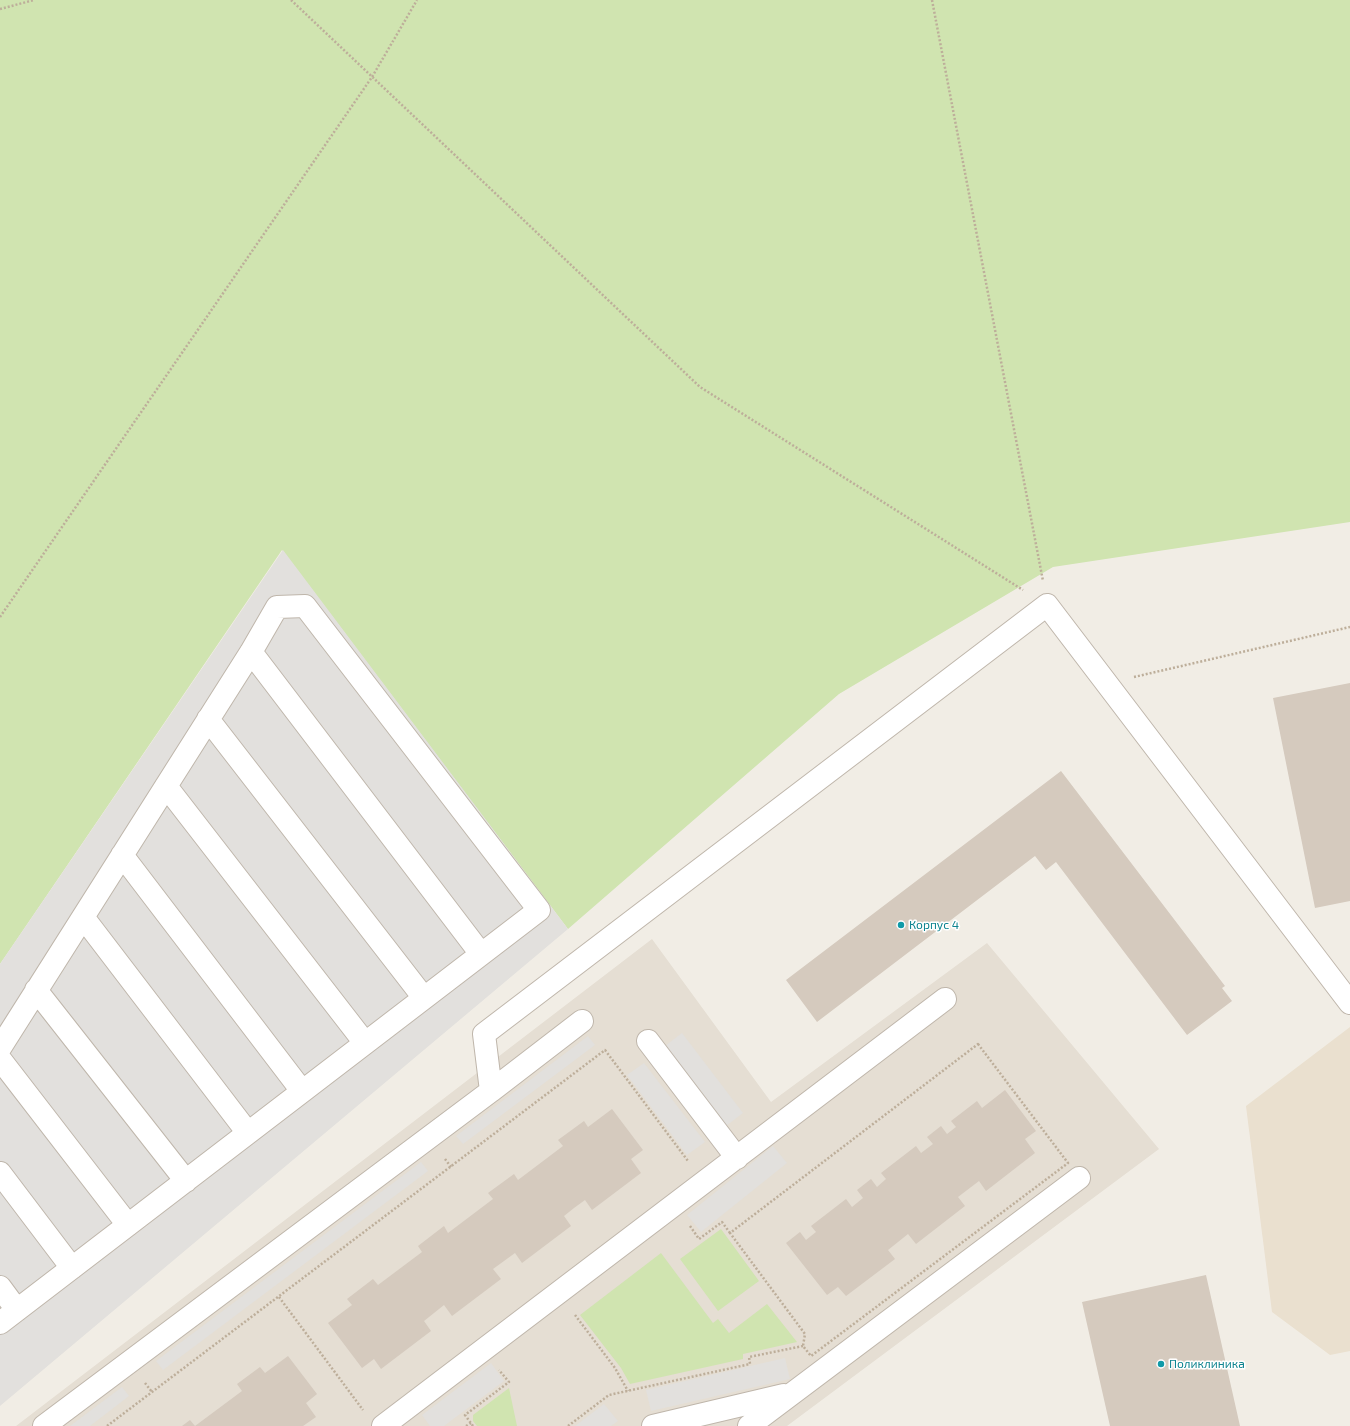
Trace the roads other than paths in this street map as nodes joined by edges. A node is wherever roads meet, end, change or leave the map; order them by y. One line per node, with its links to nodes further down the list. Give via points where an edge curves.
1 (251, 652): 2 (lane); 6 (lane); 6 (lane, via 277,608 305,606 540,910)
2 (208, 719): 3 (lane); 8 (lane)
3 (166, 786): 4 (lane); 13 (lane)
4 (122, 855): 5 (lane); 16 (lane)
5 (83, 917): 7 (lane); 18 (lane)
6 (481, 954): 8 (lane)
7 (36, 990): 14 (lane); 22 (lane)
8 (424, 998): 13 (lane)
9 (945, 999): 19 (lane)
10 (1350, 1003): 17 (lane, via 1047,605 484,1034)
11 (582, 1021): 17 (lane)
12 (648, 1041): 19 (lane)
13 (365, 1043): 16 (lane)
14 (0, 1048)
15 (0, 1059): 23 (lane)
16 (302, 1091): 18 (lane)
17 (491, 1091): 29 (lane)
18 (248, 1133): 22 (lane)
19 (737, 1158): 30 (lane)
20 (0, 1173): 24 (lane)
21 (1079, 1178): 28 (lane)
22 (186, 1181): 23 (lane)
23 (128, 1225): 24 (lane)
24 (72, 1268): 26 (lane)
25 (0, 1287): 26 (lane)
26 (17, 1310): 27 (lane)
27 (0, 1323)
28 (793, 1393): 31 (lane); 32 (lane)
29 (44, 1426)
30 (383, 1426)
31 (653, 1426)
32 (750, 1426)

